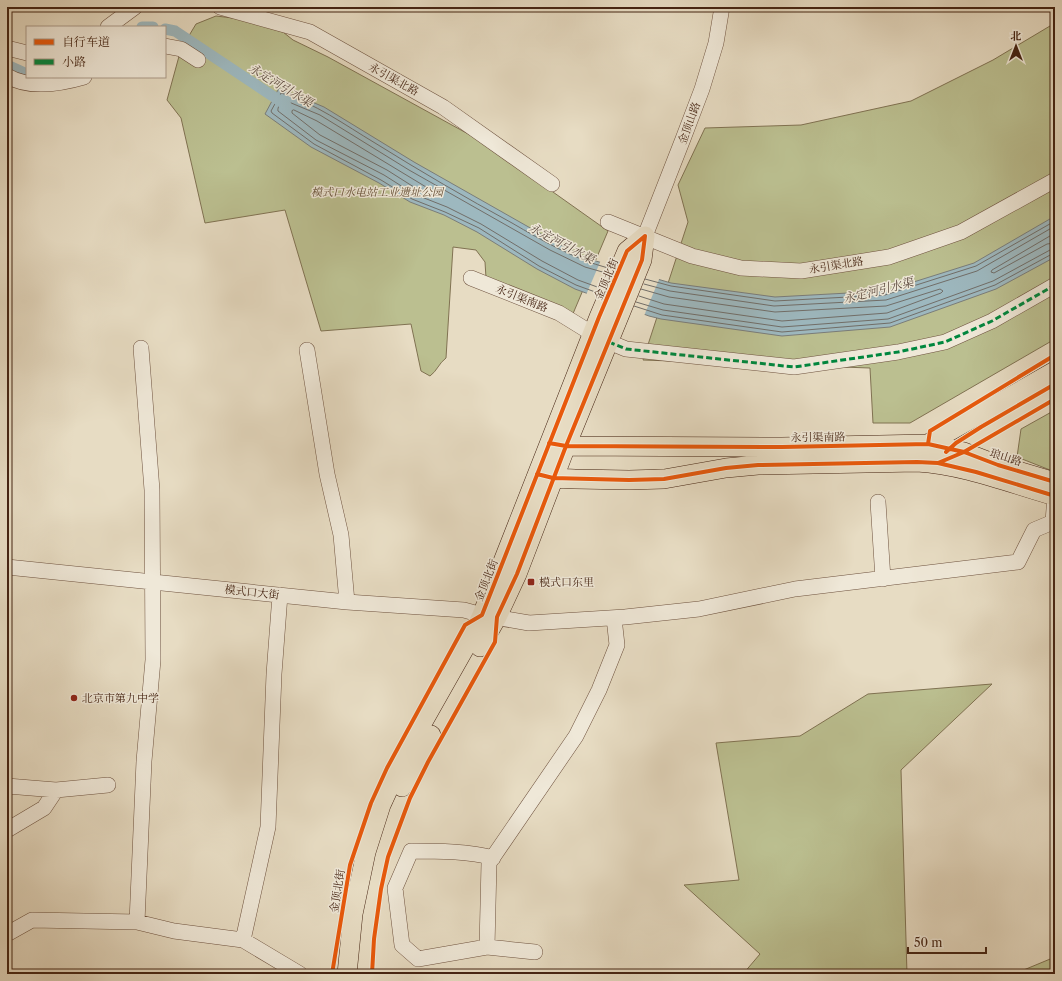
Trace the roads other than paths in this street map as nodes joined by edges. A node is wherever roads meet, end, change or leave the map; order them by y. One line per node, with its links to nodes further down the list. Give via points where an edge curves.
1 (134, 7): 4 (street)
2 (220, 7): 12 (street, 永引渠北路, via 310,32 443,107)
3 (722, 7): 14 (street, 金顶山路, via 716,43 702,89)
4 (109, 26)
5 (166, 46): 8 (street, via 181,49)
6 (7, 48): 7 (street)
7 (26, 53)
8 (198, 60)
9 (7, 76): 10 (street, via 32,84 68,82)
10 (81, 78)
11 (1055, 180): 14 (street, 永引渠北路, via 961,232 889,257 801,271 740,268 692,256)
12 (552, 184)
13 (608, 222): 14 (street, 永引渠北路)
14 (645, 236): 17 (main road, 金顶北街, via 642,260 632,263)
15 (471, 278): 17 (street, 永引渠南路)
16 (1055, 285): 17 (street, 永引渠南路, via 992,321 946,342 898,352 794,367 626,349)
17 (604, 329): 22 (main road, 金顶北街)
18 (141, 348): 31 (street, via 152,490)
19 (307, 350): 33 (street, via 327,474 340,535)
20 (1055, 370): 23 (main road, 永引渠南路)
21 (1055, 384): 24 (main road, via 981,427)
22 (557, 444): 23 (main road, 永引渠南路, via 782,447); 25 (main road, 金顶北街)
23 (928, 444): 24 (main road)
24 (943, 456): 25 (main road, via 917,462 782,463 726,468 664,479); 26 (main road, 琅山路, via 964,452); 27 (main road, 琅山路, via 976,472)
25 (545, 476): 34 (main road, 金顶北街)
26 (1055, 482)
27 (1055, 496): 30 (street, via 1053,522 1034,530 1018,562)
28 (878, 502): 30 (street)
29 (7, 567): 31 (street, 模式口大街)
30 (883, 579): 35 (street, via 796,589 699,609)
31 (152, 582): 32 (street, 模式口大街); 41 (street, via 152,660 144,761)
32 (280, 595): 33 (street, 模式口大街); 43 (street, via 268,827)
33 (347, 602): 34 (street, 模式口大街, via 464,610)
34 (489, 616): 35 (street, via 529,623); 47 (main road, 金顶北街, via 476,628 403,757 381,805 366,852 352,914); 48 (main road, 金顶北街, via 403,786 381,840 370,885)
35 (614, 618): 40 (street, via 617,645 599,690 576,736)
36 (108, 785): 38 (street)
37 (7, 786): 38 (street)
38 (56, 790): 39 (street, via 44,808)
39 (7, 830)
40 (493, 858): 44 (street, via 489,864); 44 (street, via 484,855 411,851 396,888 402,945 418,959)
41 (138, 922): 42 (street, via 32,920); 43 (street)
42 (7, 934)
43 (243, 940): 46 (street)
44 (487, 947): 45 (street)
45 (535, 952)
46 (300, 974)
47 (347, 974)
48 (360, 974)

